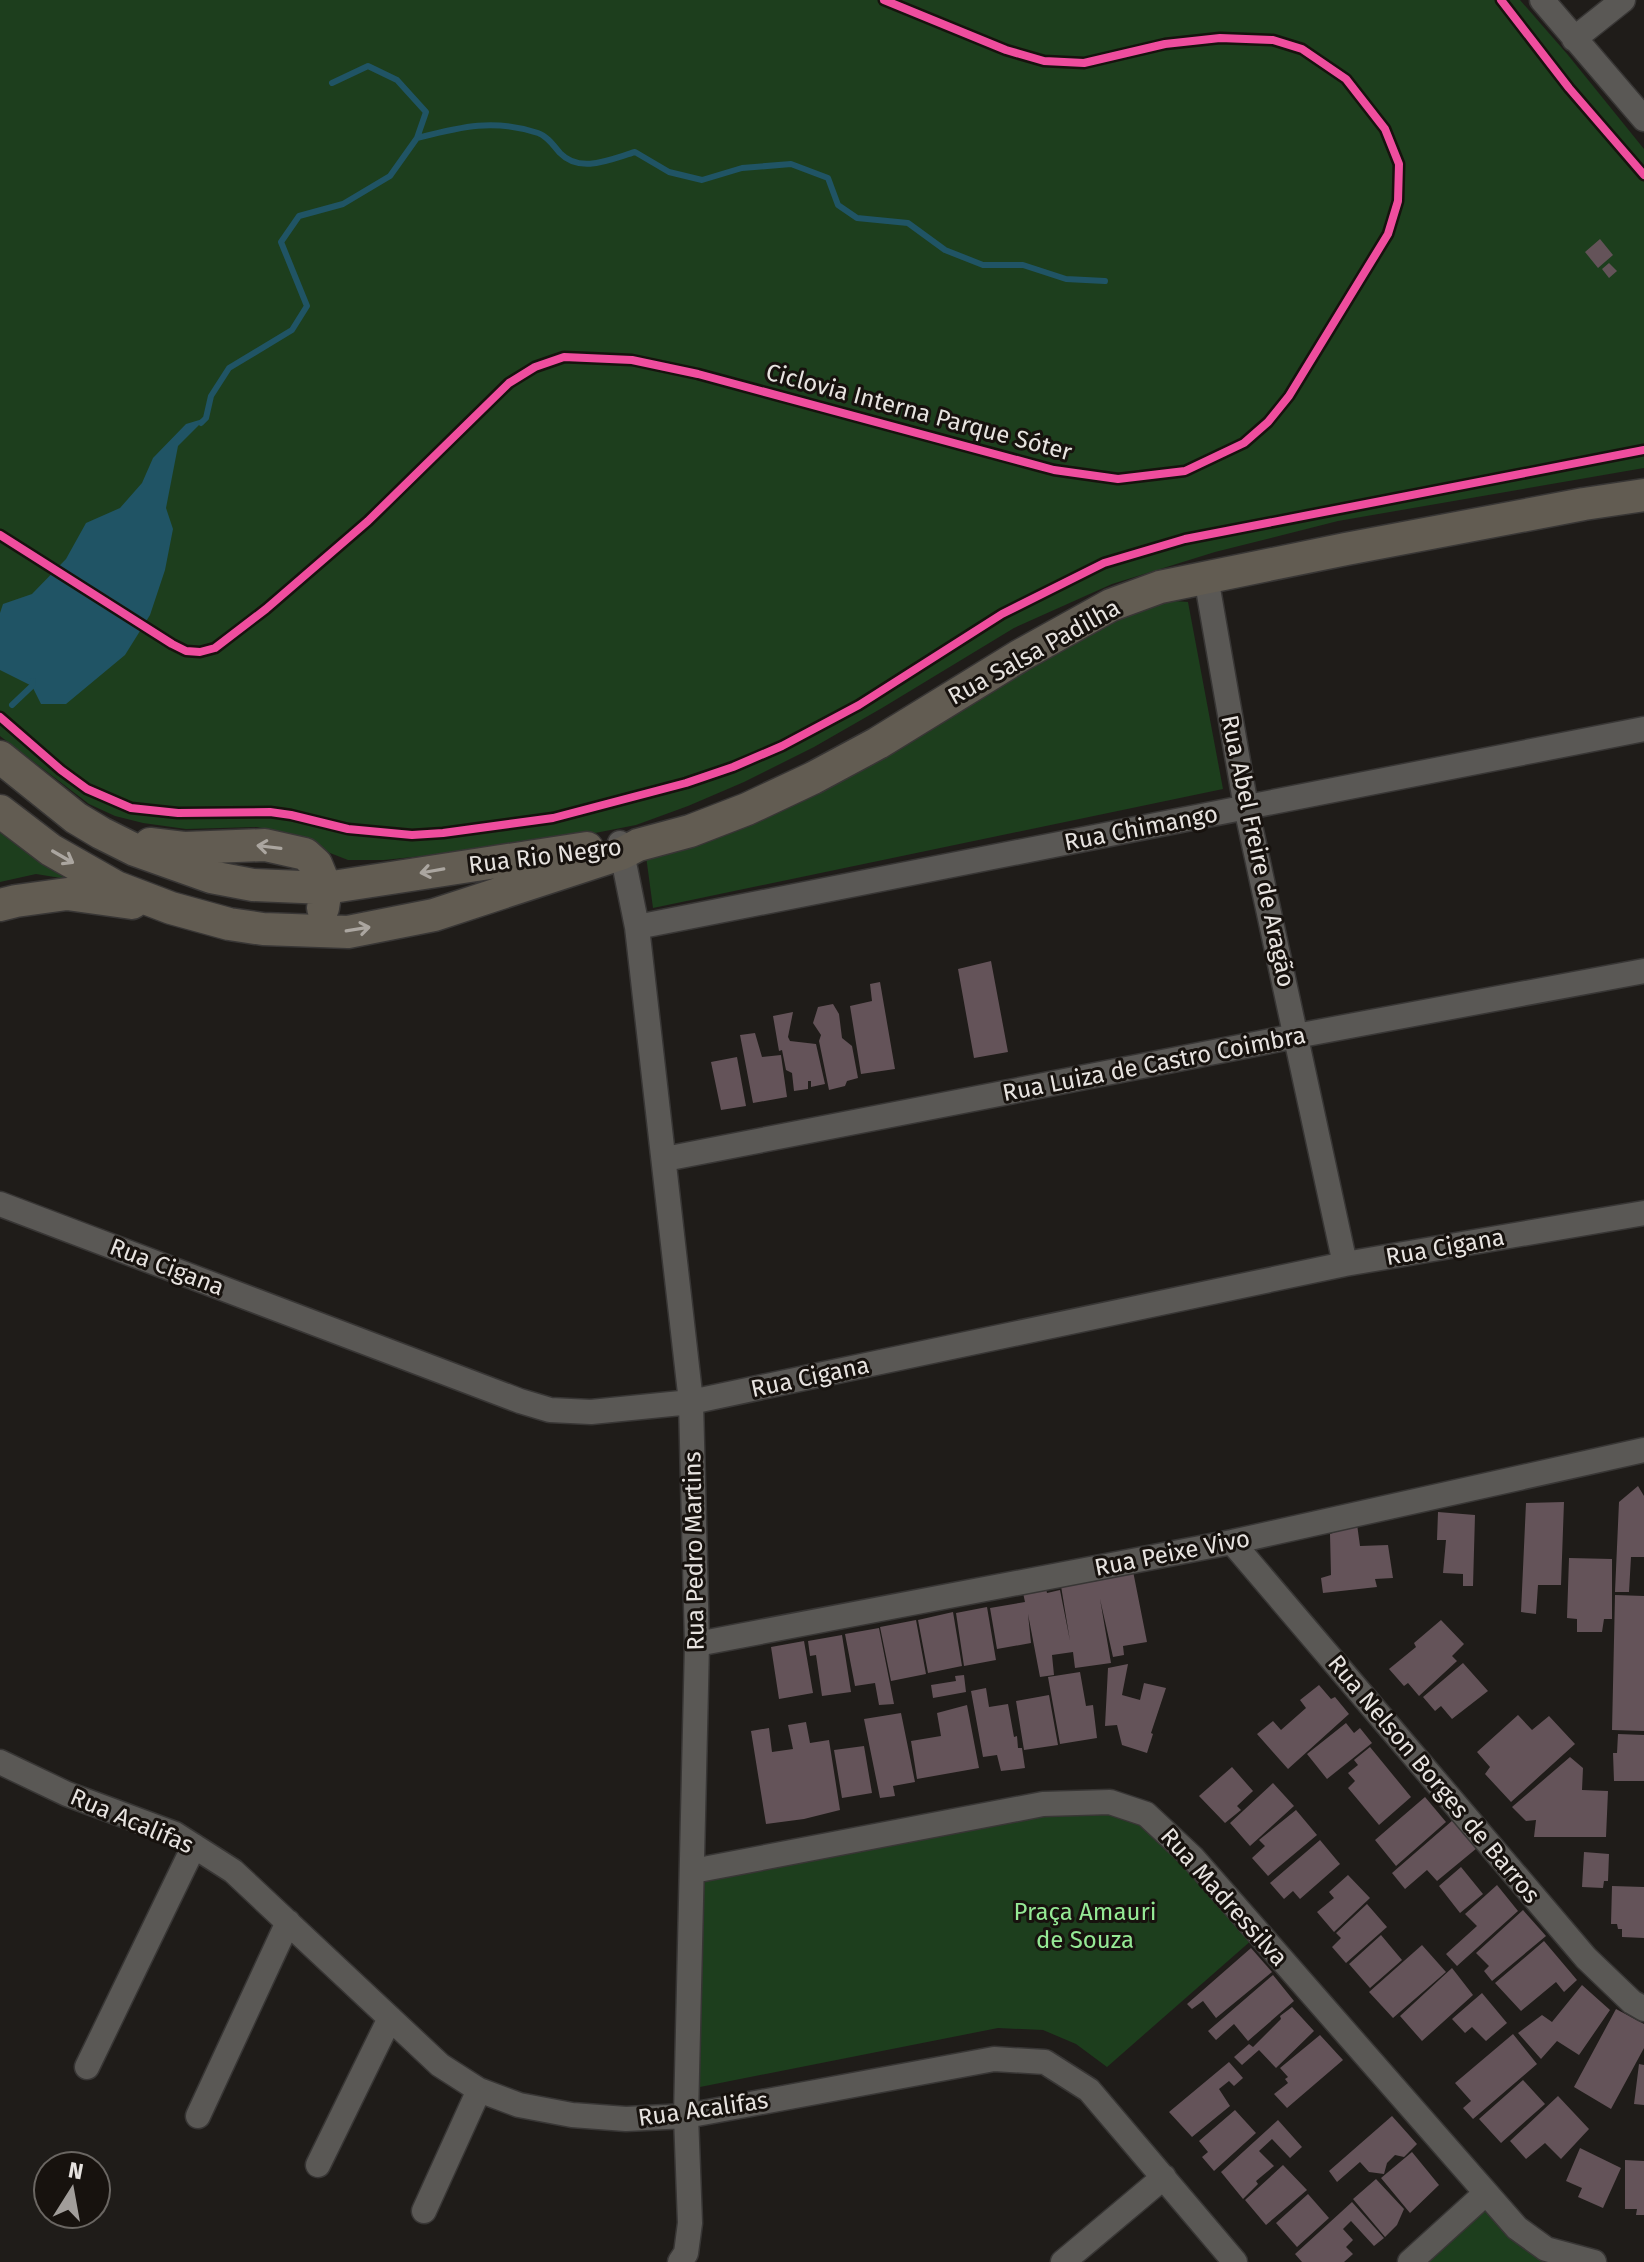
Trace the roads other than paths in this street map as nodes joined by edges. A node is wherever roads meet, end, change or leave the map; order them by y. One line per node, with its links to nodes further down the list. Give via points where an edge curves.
1 (1542, 0): 3 (street)
2 (1623, 0): 3 (street)
3 (1574, 39): 4 (street)
4 (1644, 119)
5 (1644, 495): 6 (main road, Rua Salsa Padilha)
6 (1206, 577): 9 (street, Rua Abel Freire de Aragão); 11 (main road, Rua Salsa Padilha, via 1111,605 878,743 747,809)
7 (1644, 729): 9 (street, Rua Chimango)
8 (0, 757): 12 (main road, Rua Rio Negro, one-way to 8, via 211,877 135,850 76,818)
9 (1246, 807): 16 (street, Rua Chimango); 18 (street, Rua Abel Freire de Aragão)
10 (0, 811): 14 (main road, Rua Rio Negro, one-way to 14, via 51,850 116,887)
11 (627, 847): 12 (main road, Rua Rio Negro, one-way to 12); 15 (main road, Rua Rio Negro, one-way to 11, via 348,932 434,915); 16 (street, Rua Pedro Martins)
12 (326, 888): 15 (main road, via 324,907 306,920)
13 (0, 905): 14 (main road, via 67,894)
14 (171, 908): 15 (main road, Rua Rio Negro)
15 (229, 924)
16 (637, 927): 19 (street, Rua Pedro Martins)
17 (1644, 971): 18 (street, Rua Luiza de Castro Coimbra)
18 (1296, 1036): 19 (street, Rua Luiza de Castro Coimbra); 22 (street, Rua Abel Freire de Aragão)
19 (665, 1159): 23 (street, Rua Pedro Martins)
20 (0, 1204): 23 (street, Rua Cigana, via 550,1410 591,1412)
21 (1644, 1213): 22 (street, Rua Cigana)
22 (1345, 1264): 23 (street, Rua Cigana)
23 (691, 1402): 26 (street, Rua Pedro Martins)
24 (1644, 1450): 25 (street, Rua Peixe Vivo)
25 (1232, 1542): 26 (street, Rua Peixe Vivo); 31 (street, Rua Nelson Borges de Barros, via 1586,1958)
26 (697, 1644): 29 (street, Rua Pedro Martins)
27 (0, 1762): 28 (street, Rua Acalifas)
28 (194, 1846): 30 (street, Rua Acalifas, via 233,1871); 33 (street)
29 (693, 1871): 36 (street, Rua Pedro Martins); 39 (street, Rua Madressilva, via 1043,1804 1110,1802 1146,1814 1192,1857)
30 (288, 1922): 32 (street, Rua Acalifas); 35 (street)
31 (1644, 2009)
32 (390, 2018): 34 (street, Rua Acalifas, via 440,2065); 37 (street)
33 (87, 2067)
34 (479, 2090): 36 (street, Rua Acalifas, via 519,2105 572,2115); 40 (street)
35 (198, 2116)
36 (686, 2116): 38 (street, Rua Acalifas, via 994,2059 1045,2062 1089,2090); 41 (street, Rua Pedro Martins, via 690,2223)
37 (318, 2165)
38 (1164, 2177): 42 (street); 43 (street, Rua Acalifas)
39 (1486, 2193): 44 (street); 45 (street, Rua Madressilva, via 1517,2228 1546,2249)
40 (424, 2211)
41 (680, 2262)
42 (1063, 2262)
43 (1235, 2262)
44 (1410, 2262)
45 (1594, 2262)

